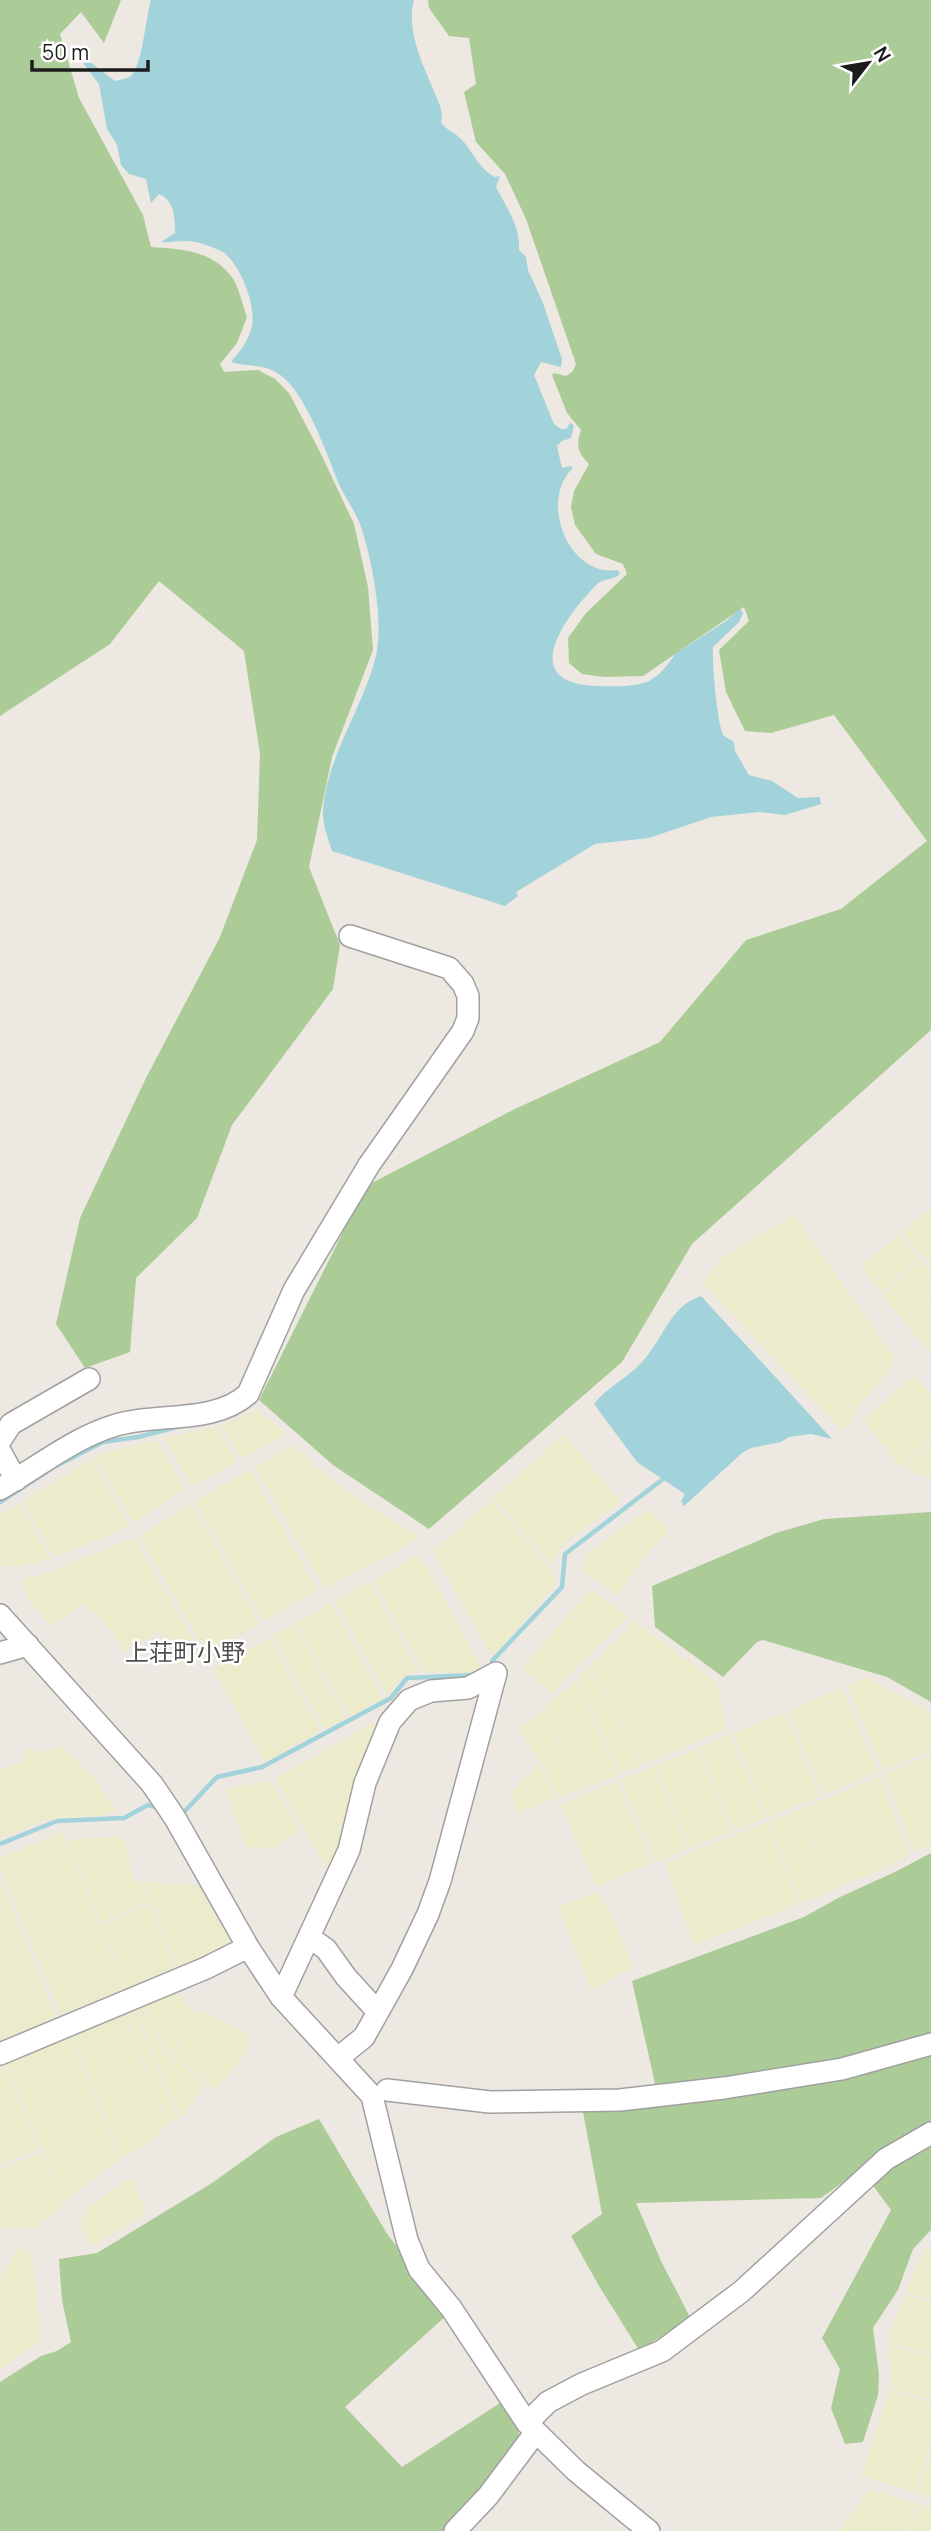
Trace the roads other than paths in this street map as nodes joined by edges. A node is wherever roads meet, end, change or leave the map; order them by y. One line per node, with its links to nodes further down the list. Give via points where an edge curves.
1 (350, 936): 5 (street, via 449,968 468,996 468,1018 369,1165 294,1290 248,1394 234,1406 117,1424 87,1435)
2 (89, 1379): 3 (street, via 11,1424)
3 (0, 1441)
4 (0, 1451): 5 (street)
5 (8, 1484)
6 (0, 1615): 7 (street)
7 (28, 1645): 8 (street); 11 (street, via 152,1784)
8 (0, 1653)
9 (395, 1715): 10 (street, via 393,1745); 12 (street, via 365,1783 348,1850); 13 (street, via 409,1700 431,1691 468,1688 496,1673 440,1881)
10 (316, 1942): 12 (street, via 304,1970); 13 (street)
11 (248, 1947): 12 (street); 15 (street)
12 (285, 1990): 16 (street)
13 (378, 2012): 16 (street, via 364,2037)
14 (931, 2044): 17 (street, via 842,2069 620,2100 490,2102)
15 (0, 2054)
16 (338, 2058): 19 (street, via 372,2096 407,2240 419,2269)
17 (387, 2090)
18 (931, 2133): 19 (street, via 886,2159 742,2291 662,2351 548,2402)
19 (532, 2428): 20 (street, via 488,2496); 21 (street)
20 (455, 2531)
21 (649, 2531)

